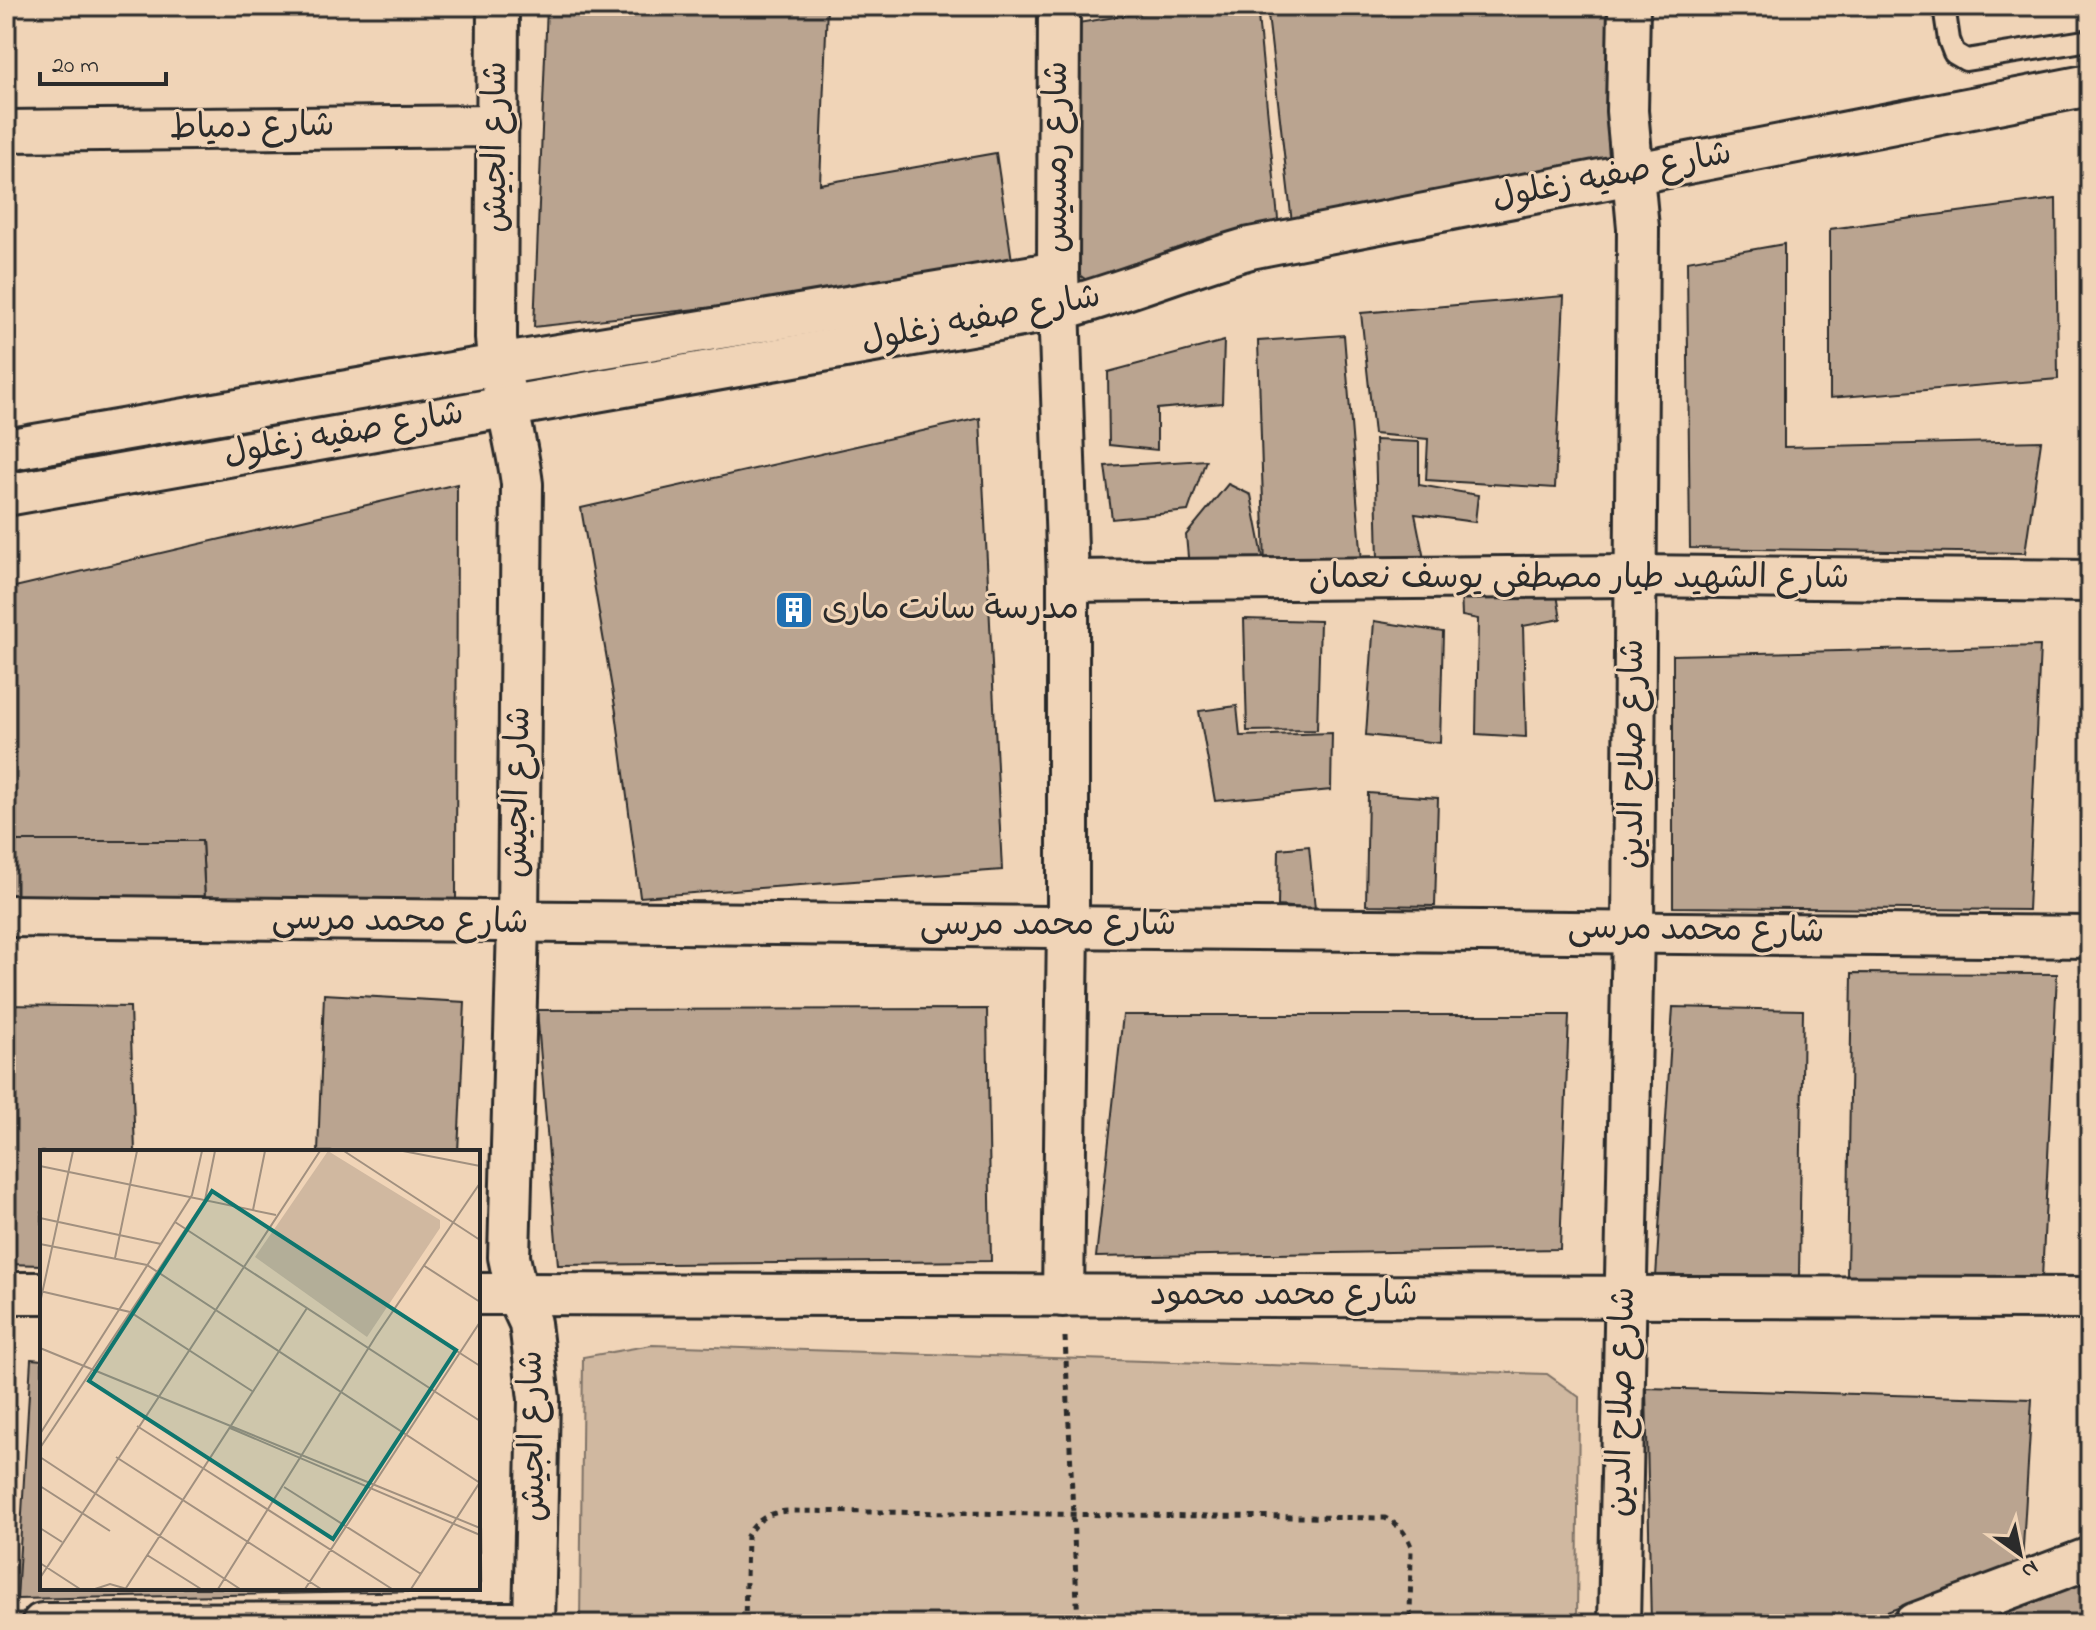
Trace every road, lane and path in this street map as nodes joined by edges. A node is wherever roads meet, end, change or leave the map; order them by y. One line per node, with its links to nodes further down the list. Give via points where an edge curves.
1 (498, 6): 7 (street, شارع الجيش)
2 (1059, 6): 10 (street, شارع رمسيس)
3 (1629, 6): 9 (street, شارع صلاح الدين, via 1627,111)
4 (1944, 6): 5 (lane, via 1954,53 1966,60)
5 (2090, 40)
6 (2090, 85): 9 (street, شارع صفيه زغلول)
7 (498, 126): 8 (street, شارع دمياط); 11 (street, شارع الجيش)
8 (6, 131)
9 (1633, 173): 10 (street, شارع صفيه زغلول, via 1250,248 1109,296); 15 (street, شارع صلاح الدين, via 1638,228)
10 (1059, 290): 11 (street, شارع صفيه زغلول); 12 (street, شارع صفيه زغلول); 16 (street, شارع رمسيس)
11 (498, 365): 12 (street, شارع الجيش); 13 (street, شارع صفيه زغلول)
12 (509, 406): 14 (street, شارع صفيه زغلول); 19 (street, شارع الجيش, via 522,484)
13 (6, 450)
14 (6, 495)
15 (1634, 576): 16 (street, شارع الشهيد طيار مصطفى يوسف نعمان); 17 (street, شارع الشهيد طيار مصطفى يوسف نعمان); 21 (street, شارع صلاح الدين)
16 (1068, 581): 20 (street, شارع رمسيس)
17 (2090, 581)
18 (6, 916): 19 (street, شارع محمد مرسى)
19 (518, 924): 20 (street, شارع محمد مرسى); 25 (street, شارع الجيش, via 509,1257)
20 (1068, 925): 21 (street, شارع محمد مرسى); 26 (street, شارع رمسيس)
21 (1633, 930): 22 (street, شارع محمد مرسى); 27 (street, شارع صلاح الدين)
22 (2090, 937)
23 (6, 1293): 24 (street)
24 (40, 1293)
25 (497, 1294): 26 (street, شارع محمد محمود); 31 (street, شارع الجيش, via 530,1323 539,1399)
26 (1063, 1296): 27 (street, شارع محمد محمود); 29 (path)
27 (1625, 1296): 28 (street, شارع محمد محمود); 36 (street, شارع صلاح الدين)
28 (2090, 1298)
29 (1073, 1513): 33 (path, via 776,1511 753,1525 747,1536); 34 (path); 35 (path, via 1385,1518 1397,1524 1411,1546)
30 (2090, 1558): 37 (street)
31 (534, 1623): 32 (street)
32 (42, 1624)
33 (745, 1624)
34 (1078, 1624)
35 (1410, 1624)
36 (1619, 1624)
37 (1914, 1624)

